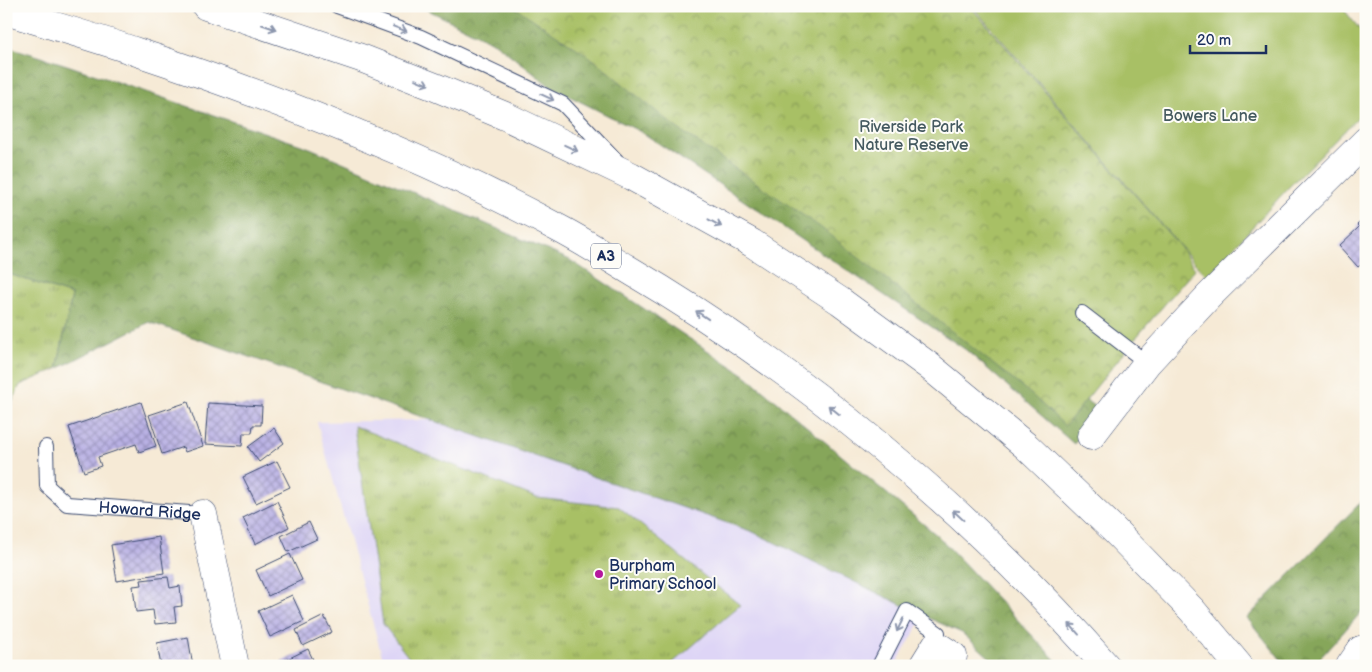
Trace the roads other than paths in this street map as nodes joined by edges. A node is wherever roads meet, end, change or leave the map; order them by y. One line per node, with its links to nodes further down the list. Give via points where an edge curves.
1 (206, 6): 5 (main road, one-way to 5, via 426,83 505,116)
2 (337, 6): 5 (lane, one-way to 5, via 421,37 563,104)
3 (6, 11): 14 (main road, A3, one-way to 3, via 1072,626 922,482 752,348 670,294 560,229 359,134 270,98 137,51)
4 (1366, 141): 7 (main road, via 1209,296)
5 (631, 176): 15 (main road, one-way to 15, via 752,243 840,301 929,366 1026,446 1113,529 1192,610)
6 (1082, 313): 7 (lane)
7 (1147, 363): 8 (main road)
8 (1091, 436)
9 (46, 447): 10 (lane, Howard Ridge, via 47,486 67,504)
10 (203, 514): 12 (main road, Howard Ridge)
11 (937, 656): 13 (lane, one-way to 13, via 938,633 907,611)
12 (234, 666)
13 (880, 666)
14 (1106, 666)
15 (1239, 666)

